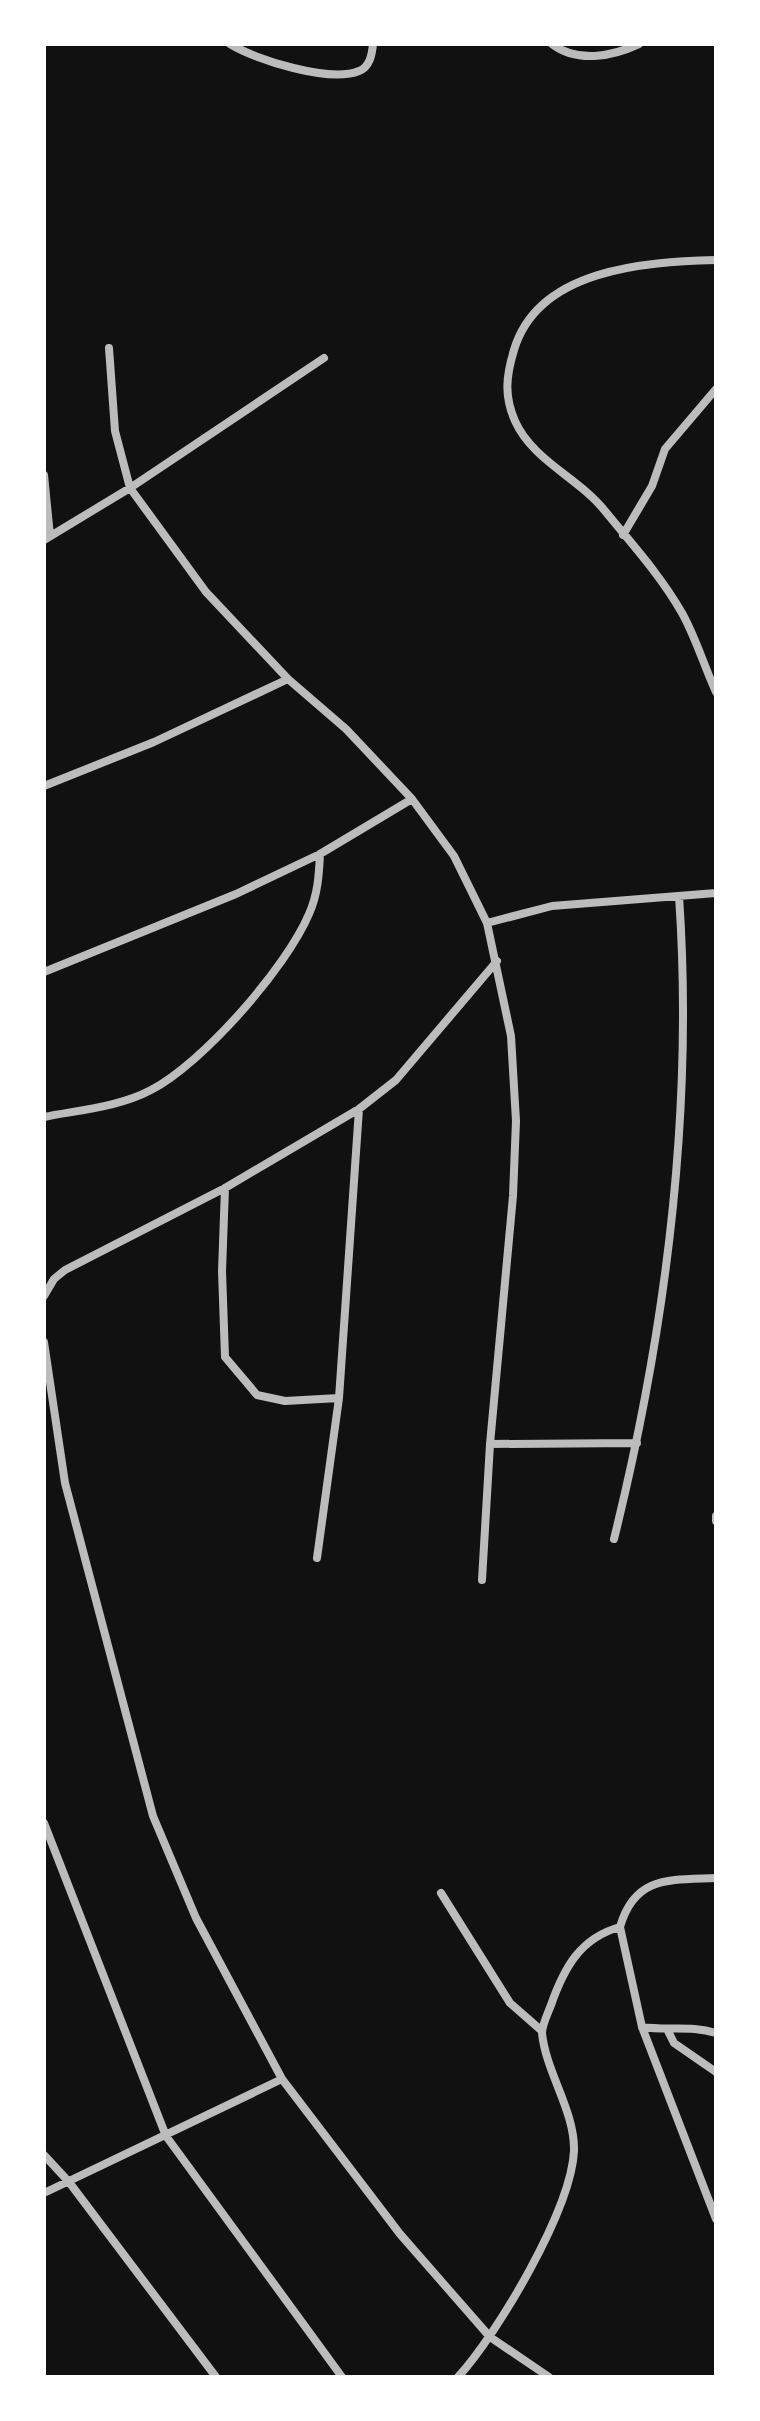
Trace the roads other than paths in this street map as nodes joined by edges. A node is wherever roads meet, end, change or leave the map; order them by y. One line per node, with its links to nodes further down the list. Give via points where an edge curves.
1 (230, 44): 2 (street, via 263,60 342,73 366,66)
2 (373, 44)
3 (552, 44): 4 (street, via 566,55 592,57)
4 (639, 44)
5 (716, 260): 11 (street, via 585,278 559,290 520,329 505,382 515,421 532,447 603,508)
6 (109, 348): 10 (street, via 115,431)
7 (324, 358): 10 (street)
8 (716, 389): 11 (street, via 665,449 652,486)
9 (44, 475): 12 (street)
10 (130, 488): 12 (street); 13 (street, via 206,592)
11 (623, 535): 14 (street, via 683,615)
12 (47, 538)
13 (288, 679): 15 (street); 16 (street, via 346,729)
14 (716, 692)
15 (44, 786)
16 (412, 799): 17 (street); 20 (street, via 454,856)
17 (320, 854): 22 (street, via 124,943); 24 (street, via 310,913 291,948 196,1059 151,1090)
18 (716, 893): 19 (street)
19 (679, 896): 20 (street, via 552,906); 29 (street, via 685,977 678,1133 668,1251)
20 (487, 923): 21 (street)
21 (497, 961): 23 (street, via 396,1080); 30 (street, via 511,1036 516,1121)
22 (44, 972)
23 (359, 1109): 25 (street); 28 (street)
24 (44, 1117)
25 (225, 1188): 26 (street, via 65,1270); 28 (street, via 225,1357 257,1395 285,1401)
26 (44, 1296)
27 (44, 1342): 43 (street, via 65,1483 153,1816 196,1918)
28 (339, 1398): 32 (street)
29 (637, 1443): 30 (street); 31 (street)
30 (490, 1444): 33 (street)
31 (614, 1539)
32 (317, 1558)
33 (482, 1580)
34 (44, 1823): 44 (street)
35 (716, 1878): 37 (street, via 653,1883 626,1908)
36 (441, 1893): 39 (street, via 510,2003)
37 (620, 1927): 38 (street); 39 (street, via 584,1945 566,1967)
38 (642, 2027): 40 (street); 48 (street)
39 (542, 2031): 49 (street, via 574,2151 555,2214)
40 (668, 2031): 41 (street, via 686,2027); 42 (street, via 674,2043)
41 (716, 2033)
42 (716, 2072)
43 (282, 2079): 44 (street); 49 (street, via 400,2234)
44 (166, 2136): 46 (street); 51 (street)
45 (44, 2155): 46 (street)
46 (69, 2182): 47 (street); 50 (street)
47 (44, 2193)
48 (716, 2219)
49 (490, 2337): 52 (street); 53 (street)
50 (216, 2377)
51 (342, 2377)
52 (458, 2377)
53 (549, 2377)

